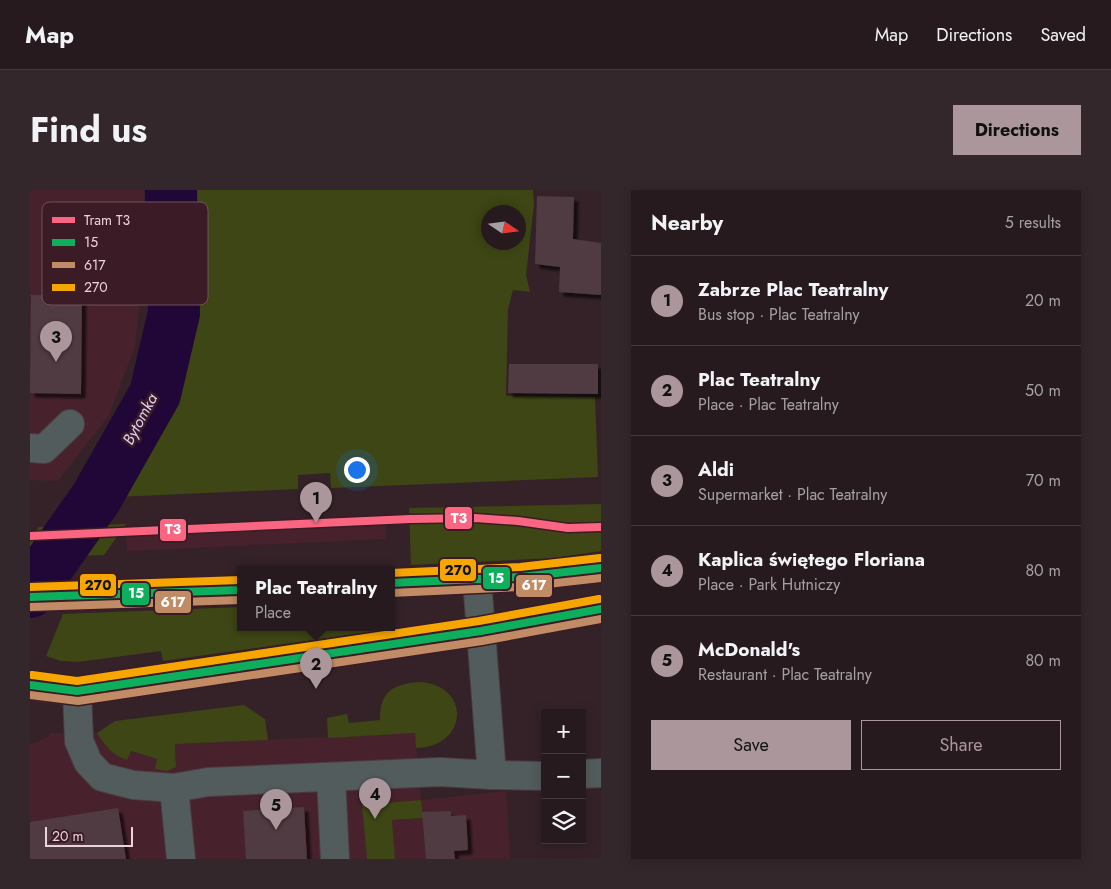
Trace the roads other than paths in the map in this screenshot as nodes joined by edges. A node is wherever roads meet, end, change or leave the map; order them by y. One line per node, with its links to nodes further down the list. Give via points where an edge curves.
1 (70, 424): 2 (street, via 44,449)
2 (30, 448)
3 (601, 568): 4 (main road)
4 (477, 580): 5 (main road); 9 (street)
5 (395, 583)
6 (237, 590): 7 (main road)
7 (30, 597)
8 (601, 609): 9 (main road)
9 (480, 631): 11 (main road); 14 (street)
10 (30, 685): 11 (main road)
11 (77, 691): 17 (street, via 79,741 88,762 102,777 133,785)
12 (601, 773): 13 (street)
13 (586, 774)
14 (492, 775): 15 (street); 16 (street, via 440,772)
15 (541, 776)
16 (322, 777): 17 (street, via 208,782); 19 (street); 20 (street)
17 (174, 788): 18 (street)
18 (181, 859)
19 (317, 859)
20 (334, 859)

